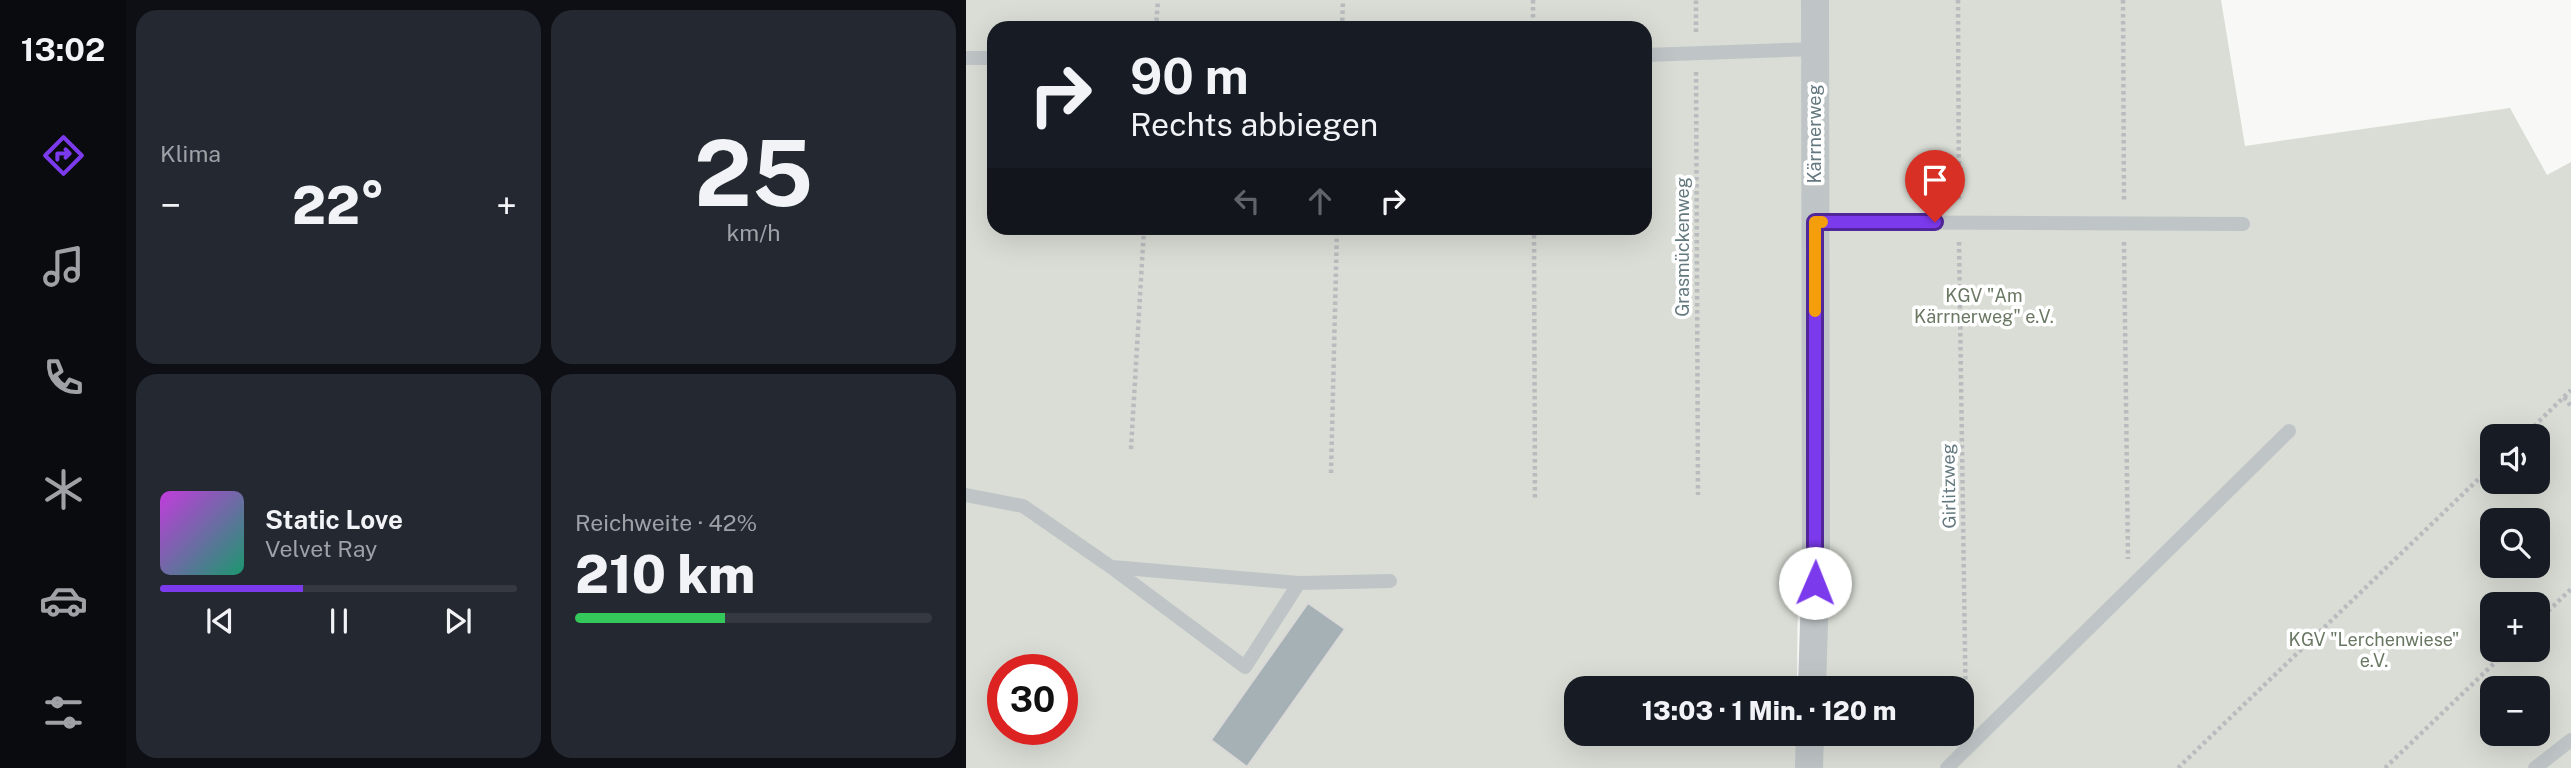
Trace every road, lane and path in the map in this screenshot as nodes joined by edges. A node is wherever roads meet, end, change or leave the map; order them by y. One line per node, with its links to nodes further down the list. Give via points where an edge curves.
1 (1158, 0): 8 (path)
2 (1343, 0): 9 (path)
3 (1533, 0): 10 (path)
4 (1696, 0): 12 (path, Grasmückenweg)
5 (1815, 0): 11 (street, Kärrnerweg)
6 (1958, 0): 17 (path, Girlitzweg)
7 (2123, 0): 19 (path)
8 (1156, 21)
9 (1342, 21)
10 (1533, 21)
11 (1815, 49): 12 (lane); 16 (street, Kärrnerweg)
12 (1696, 54): 13 (lane); 32 (path, Grasmückenweg)
13 (1652, 55)
14 (966, 58): 15 (lane)
15 (987, 58)
16 (1815, 222): 17 (lane); 41 (street, Kärrnerweg)
17 (1959, 222): 19 (lane); 44 (path, Girlitzweg)
18 (2243, 224): 19 (lane)
19 (2124, 225): 37 (path)
20 (1144, 235): 28 (path)
21 (1337, 235): 29 (path)
22 (1534, 235): 33 (path)
23 (2571, 390): 24 (path)
24 (2564, 397): 25 (path); 26 (path)
25 (2571, 406)
26 (2536, 424)
27 (2289, 432): 37 (lane)
28 (1131, 449)
29 (1331, 473)
30 (2480, 478): 47 (path)
31 (966, 495): 34 (lane, via 1023,506)
32 (1698, 495)
33 (1535, 499)
34 (1111, 567): 36 (lane); 36 (lane, via 1245,667)
35 (1390, 581): 36 (lane)
36 (1299, 583)
37 (2128, 587): 44 (lane)
38 (2571, 589): 39 (path)
39 (2550, 609)
40 (2495, 662): 48 (path)
41 (1812, 676)
42 (2571, 740): 49 (lane)
43 (1810, 746): 45 (street)
44 (1966, 749): 46 (lane)
45 (1809, 768)
46 (1947, 768)
47 (2178, 768)
48 (2385, 768)
49 (2535, 768)

